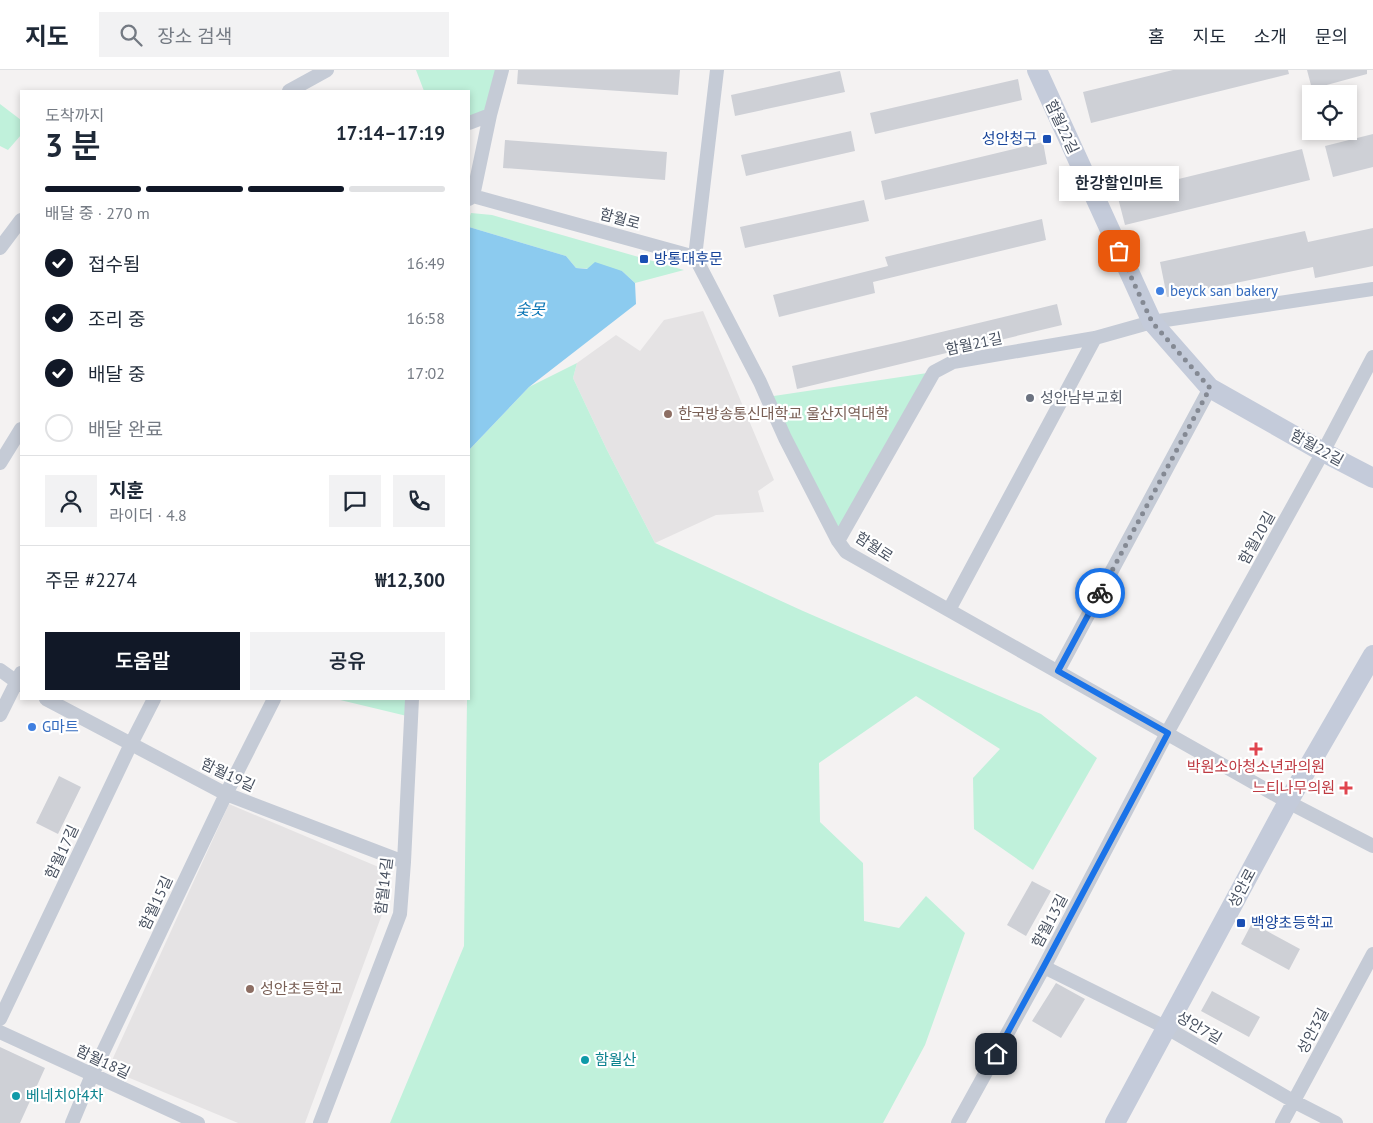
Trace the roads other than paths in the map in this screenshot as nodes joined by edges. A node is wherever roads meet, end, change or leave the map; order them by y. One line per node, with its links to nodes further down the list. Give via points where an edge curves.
1 (327, 70): 5 (street)
2 (502, 70): 6 (street, 함월로)
3 (717, 70): 11 (street)
4 (1037, 70): 13 (street, 함월22길)
5 (291, 90)
6 (490, 115): 7 (street); 8 (street, 함월로)
7 (470, 123)
8 (471, 197): 11 (street, 함월로)
9 (20, 221): 10 (street)
10 (0, 248)
11 (695, 256): 21 (street, 함월로)
12 (1373, 289): 13 (street, 함월21길)
13 (1152, 322): 14 (street, 함월21길); 16 (street, 함월22길)
14 (1095, 338): 21 (street, 함월21길, via 953,362 934,372); 22 (street)
15 (1373, 357): 18 (street, 함월20길)
16 (1210, 388): 18 (street, 함월22길); 25 (street)
17 (20, 431): 19 (street)
18 (1323, 452): 20 (street, 함월22길); 32 (street, 함월20길)
19 (0, 464)
20 (1373, 478)
21 (838, 541): 22 (street, 함월로, via 846,552)
22 (950, 610): 25 (street, 함월로)
23 (1373, 655): 35 (street, 성안로)
24 (0, 670): 26 (street)
25 (1058, 671): 32 (street, 함월로)
26 (19, 680): 31 (street)
27 (48, 700): 33 (street, 함월19길)
28 (153, 700): 33 (street, 함월17길)
29 (273, 700): 34 (street, 함월15길)
30 (412, 700): 37 (street, 함월14길)
31 (0, 715)
32 (1168, 733): 35 (street, 함월로); 39 (street, 함월13길)
33 (131, 744): 34 (street, 함월19길); 40 (street, 함월17길)
34 (226, 794): 37 (street, 함월19길); 43 (street, 함월15길)
35 (1288, 802): 36 (street, 함월로); 41 (street, 성안로)
36 (1373, 846)
37 (404, 862): 47 (street, 함월14길, via 400,914)
38 (1373, 954): 44 (street, 성안3길)
39 (1044, 966): 41 (street, 성안7길); 48 (street, 함월13길)
40 (0, 1019)
41 (1167, 1028): 44 (street, 성안7길); 49 (street, 성안로)
42 (0, 1032): 43 (street, 함월18길)
43 (92, 1075): 45 (street, 함월18길); 46 (street, 함월15길)
44 (1294, 1101): 50 (street, 성안3길); 51 (street, 성안7길)
45 (194, 1122)
46 (72, 1123)
47 (320, 1123)
48 (958, 1123)
49 (1116, 1123)
50 (1282, 1123)
51 (1336, 1123)

